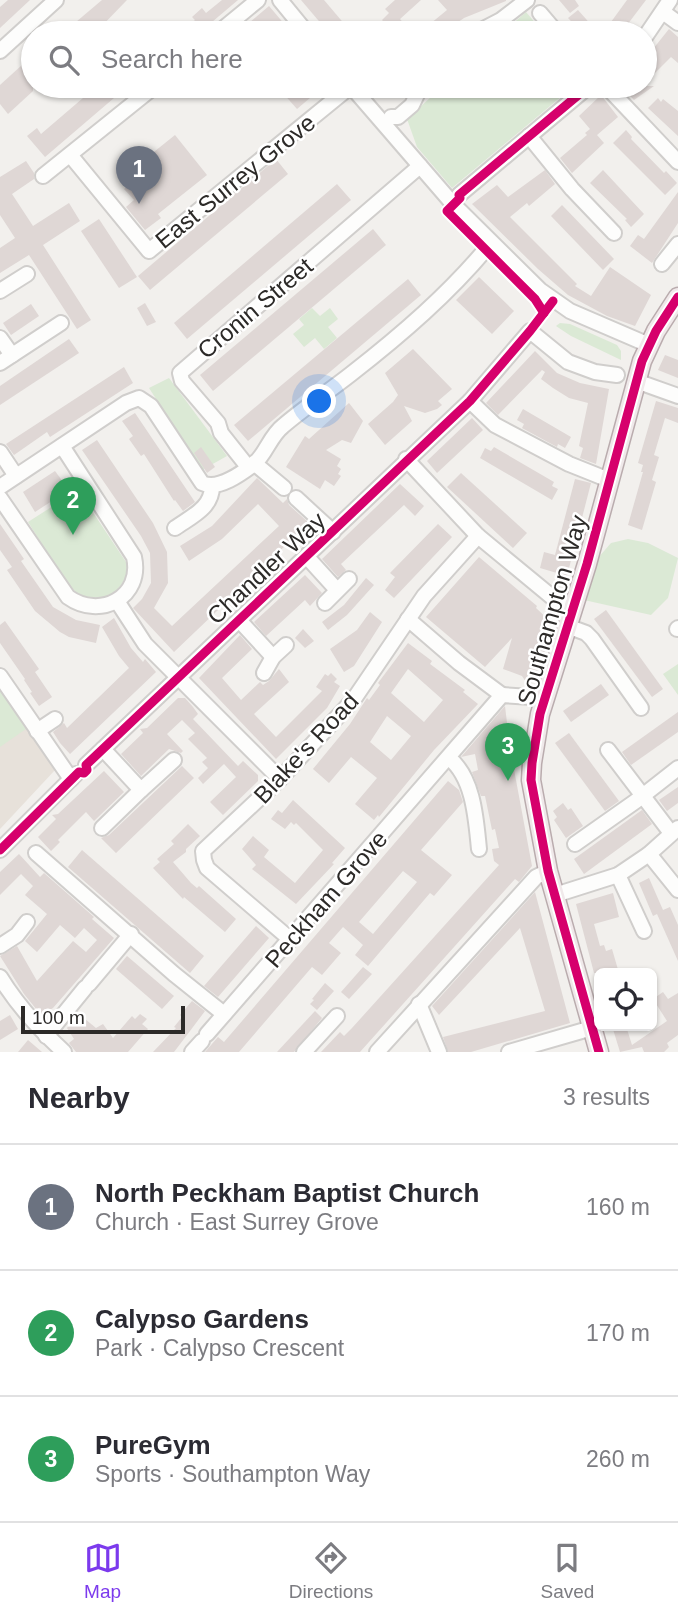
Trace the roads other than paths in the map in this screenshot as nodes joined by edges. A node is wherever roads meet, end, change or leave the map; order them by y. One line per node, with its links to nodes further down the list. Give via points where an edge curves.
1 (56, 0): 7 (street)
2 (258, 0): 8 (street)
3 (279, 0): 9 (street)
4 (527, 0): 10 (street)
5 (667, 6): 12 (street); 13 (street)
6 (540, 13): 11 (street)
7 (33, 21)
8 (233, 21)
9 (297, 21)
10 (499, 21)
11 (547, 21)
12 (656, 21)
13 (678, 23)
14 (21, 32): 15 (street)
15 (0, 51)
16 (141, 98): 24 (street)
17 (336, 98): 24 (street, East Surrey Grove, via 149,251)
18 (364, 98): 22 (street)
19 (405, 98): 22 (street)
20 (574, 98): 23 (street)
21 (617, 98): 25 (street)
22 (388, 120): 26 (street)
23 (528, 136): 28 (street); 29 (street)
24 (71, 156): 27 (street)
25 (678, 162)
26 (420, 166): 30 (street); 47 (street, Cronin Street, via 180,373 221,433)
27 (43, 176)
28 (459, 195)
29 (614, 233)
30 (491, 243): 38 (street, via 561,306); 47 (street, via 441,298 280,428)
31 (678, 244): 32 (street)
32 (662, 264)
33 (27, 274): 34 (street)
34 (0, 291)
35 (678, 297): 38 (main road, Southampton Way)
36 (61, 323): 39 (street)
37 (0, 338): 39 (street)
38 (649, 345): 41 (main road, Southampton Way)
39 (6, 359)
40 (617, 375): 43 (street, Chandler Way, via 568,362 530,331)
41 (636, 381): 42 (street); 49 (main road, Southampton Way)
42 (678, 396)
43 (470, 401): 46 (street, Chandler Way); 49 (street, via 495,425)
44 (62, 446): 48 (street); 50 (street, via 139,398 148,402 202,483); 61 (street, via 134,557 133,579)
45 (0, 452): 48 (street)
46 (406, 459): 56 (street, Chandler Way); 57 (street)
47 (251, 465): 50 (street); 52 (street)
48 (16, 476): 51 (street)
49 (609, 481): 63 (main road, Southampton Way)
50 (212, 486): 55 (street, via 208,504)
51 (0, 487)
52 (284, 488)
53 (0, 498): 61 (street, via 68,597 92,607)
54 (296, 498): 56 (street)
55 (175, 528)
56 (333, 532): 58 (street, Chandler Way)
57 (478, 536): 63 (street, via 558,602); 64 (street, Blake's Road)
58 (307, 557): 60 (street); 65 (street, Chandler Way)
59 (349, 579): 60 (street)
60 (337, 590): 62 (street)
61 (117, 601): 71 (street, via 141,639)
62 (325, 603)
63 (573, 607): 66 (main road, Southampton Way)
64 (408, 619): 72 (street); 83 (street, Blake's Road, via 354,699)
65 (239, 620): 68 (street); 71 (street, Chandler Way)
66 (567, 626): 73 (main road, Southampton Way); 74 (street, via 592,639)
67 (286, 645): 68 (street)
68 (273, 657): 69 (street)
69 (264, 673)
70 (0, 676): 76 (street)
71 (177, 676): 77 (street, Chandler Way); 83 (street)
72 (502, 695): 73 (street); 79 (street, Peckham Grove)
73 (545, 698): 93 (main road, Southampton Way, via 531,780)
74 (641, 708)
75 (55, 719): 76 (street)
76 (37, 731): 82 (street)
77 (103, 749): 82 (street, Chandler Way); 84 (street)
78 (608, 750): 85 (street)
79 (449, 758): 90 (street, via 464,779 474,808); 100 (street, Peckham Grove)
80 (174, 760): 84 (street)
81 (678, 768): 85 (street)
82 (78, 772): 88 (street, Chandler Way)
83 (280, 779): 100 (street, Blake's Road, via 203,851 207,868)
84 (141, 790): 86 (street)
85 (642, 796): 87 (street); 89 (street)
86 (102, 828)
87 (675, 830): 92 (street)
88 (16, 835): 91 (street, Chandler Way); 99 (street)
89 (575, 844)
90 (479, 849)
91 (0, 850)
92 (649, 854): 94 (street); 95 (street)
93 (548, 872): 96 (main road, Southampton Way); 104 (street, via 536,877)
94 (618, 875): 96 (street); 98 (street)
95 (678, 890)
96 (555, 895): 107 (main road, Southampton Way)
97 (27, 922): 101 (street)
98 (644, 931)
99 (131, 934): 105 (street); 108 (street)
100 (291, 940): 105 (street, Peckham Grove)
101 (0, 946)
102 (0, 977): 103 (street)
103 (6, 999): 108 (street)
104 (419, 1004): 112 (street); 113 (street)
105 (224, 1014): 109 (street, Peckham Grove)
106 (337, 1016): 110 (street)
107 (592, 1028): 114 (street); 115 (main road, Southampton Way)
108 (46, 1036): 111 (street)
109 (200, 1042)
110 (309, 1050)
111 (64, 1052)
112 (377, 1052)
113 (439, 1052)
114 (509, 1052)
115 (599, 1052)

